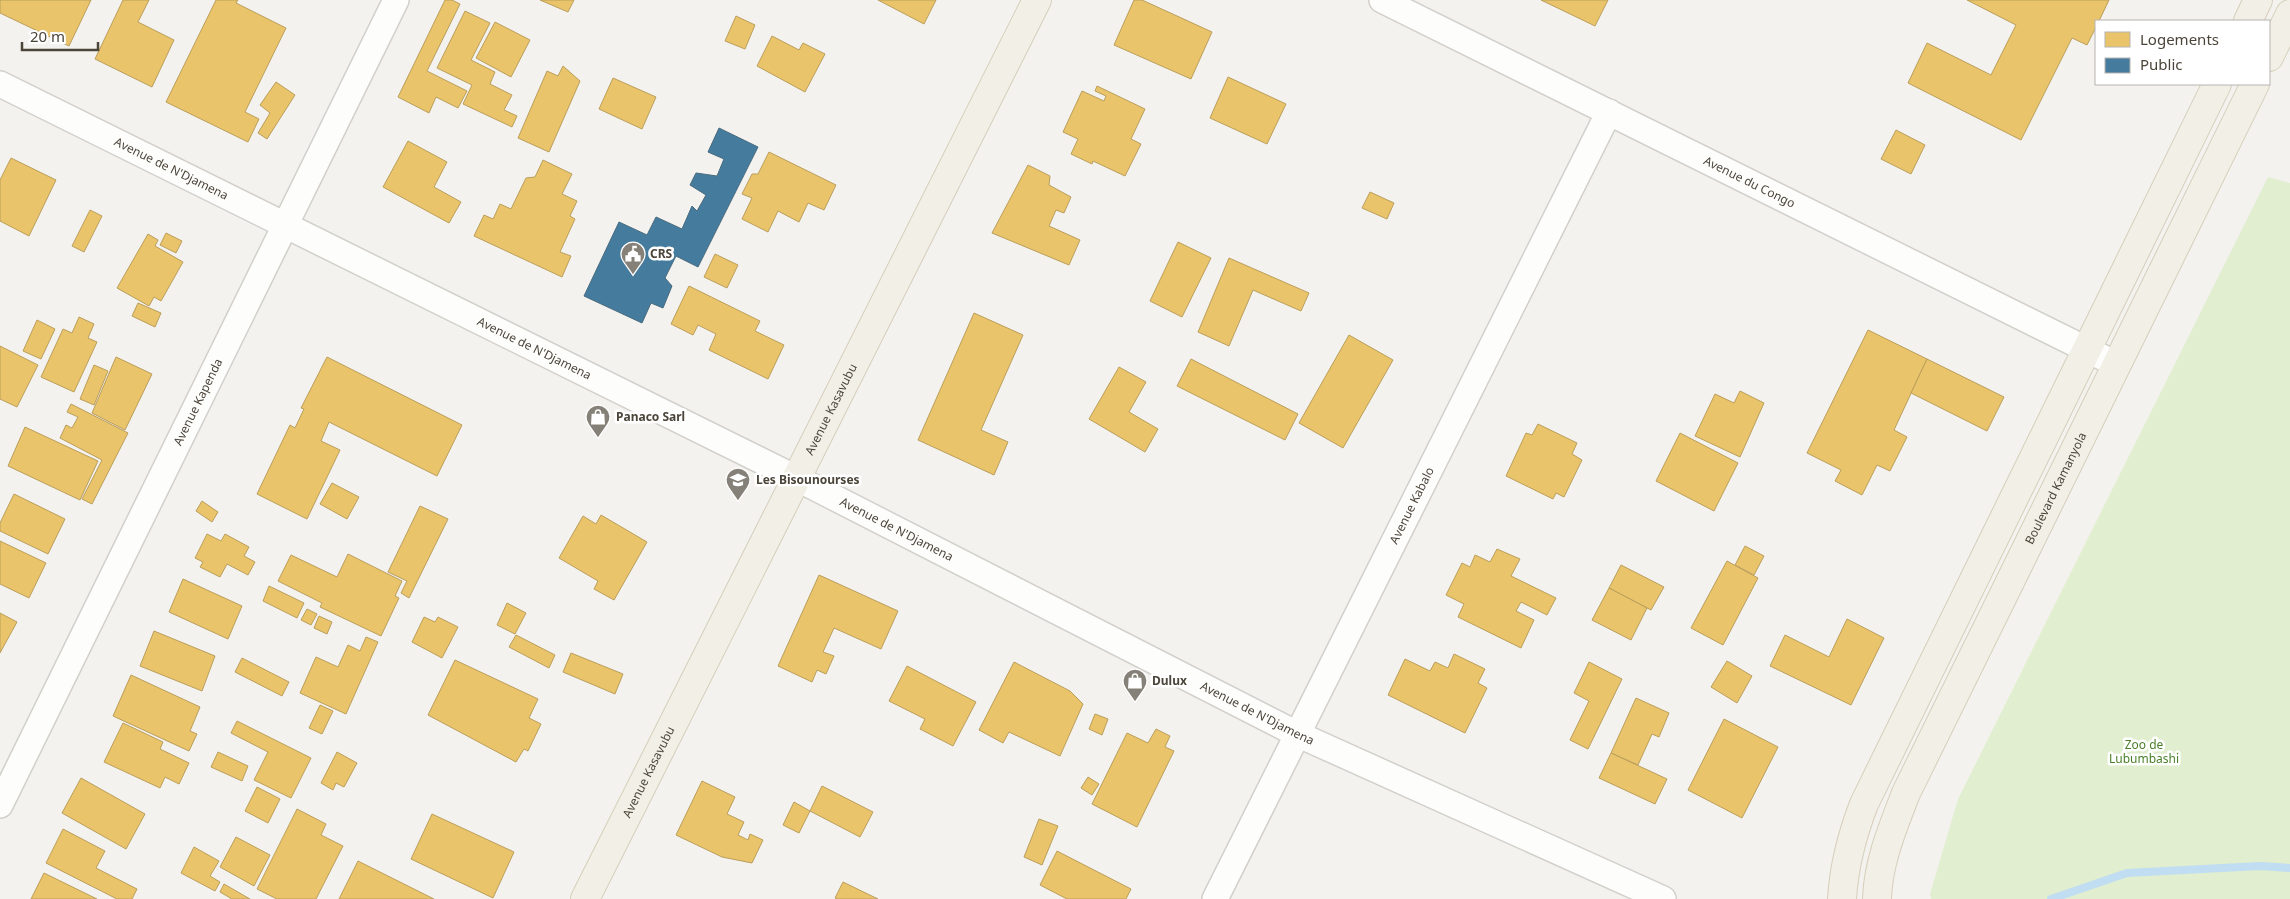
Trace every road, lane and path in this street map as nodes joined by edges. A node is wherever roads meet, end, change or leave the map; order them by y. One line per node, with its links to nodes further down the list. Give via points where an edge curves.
1 (396, 0): 12 (street, Avenue Kapenda)
2 (1037, 0): 15 (main road, Avenue Kasavubu)
3 (1382, 0): 11 (street, Avenue du Congo)
4 (2258, 0): 6 (main road)
5 (2290, 14): 7 (main road)
6 (2248, 20)
7 (2270, 55)
8 (0, 84): 12 (street, Avenue de N'Djamena)
9 (2217, 85): 13 (main road)
10 (2255, 85): 14 (main road, Boulevard Kamanyola)
11 (1609, 112): 13 (street, Avenue du Congo); 16 (street, Avenue Kabalo)
12 (285, 223): 15 (street, Avenue de N'Djamena); 17 (street, Avenue Kapenda)
13 (2086, 349): 14 (street, Avenue du Congo); 21 (main road, via 1864,804 1848,856)
14 (2116, 364): 22 (main road, Boulevard Kamanyola, via 1906,793 1879,872)
15 (796, 478): 16 (street, Avenue de N'Djamena); 18 (main road, Avenue Kasavubu)
16 (1297, 734): 19 (street, Avenue Kabalo); 20 (street, Avenue de N'Djamena)
17 (0, 805)
18 (585, 899)
19 (1215, 899)
20 (1663, 899)
21 (1842, 899)
22 (1877, 899)

